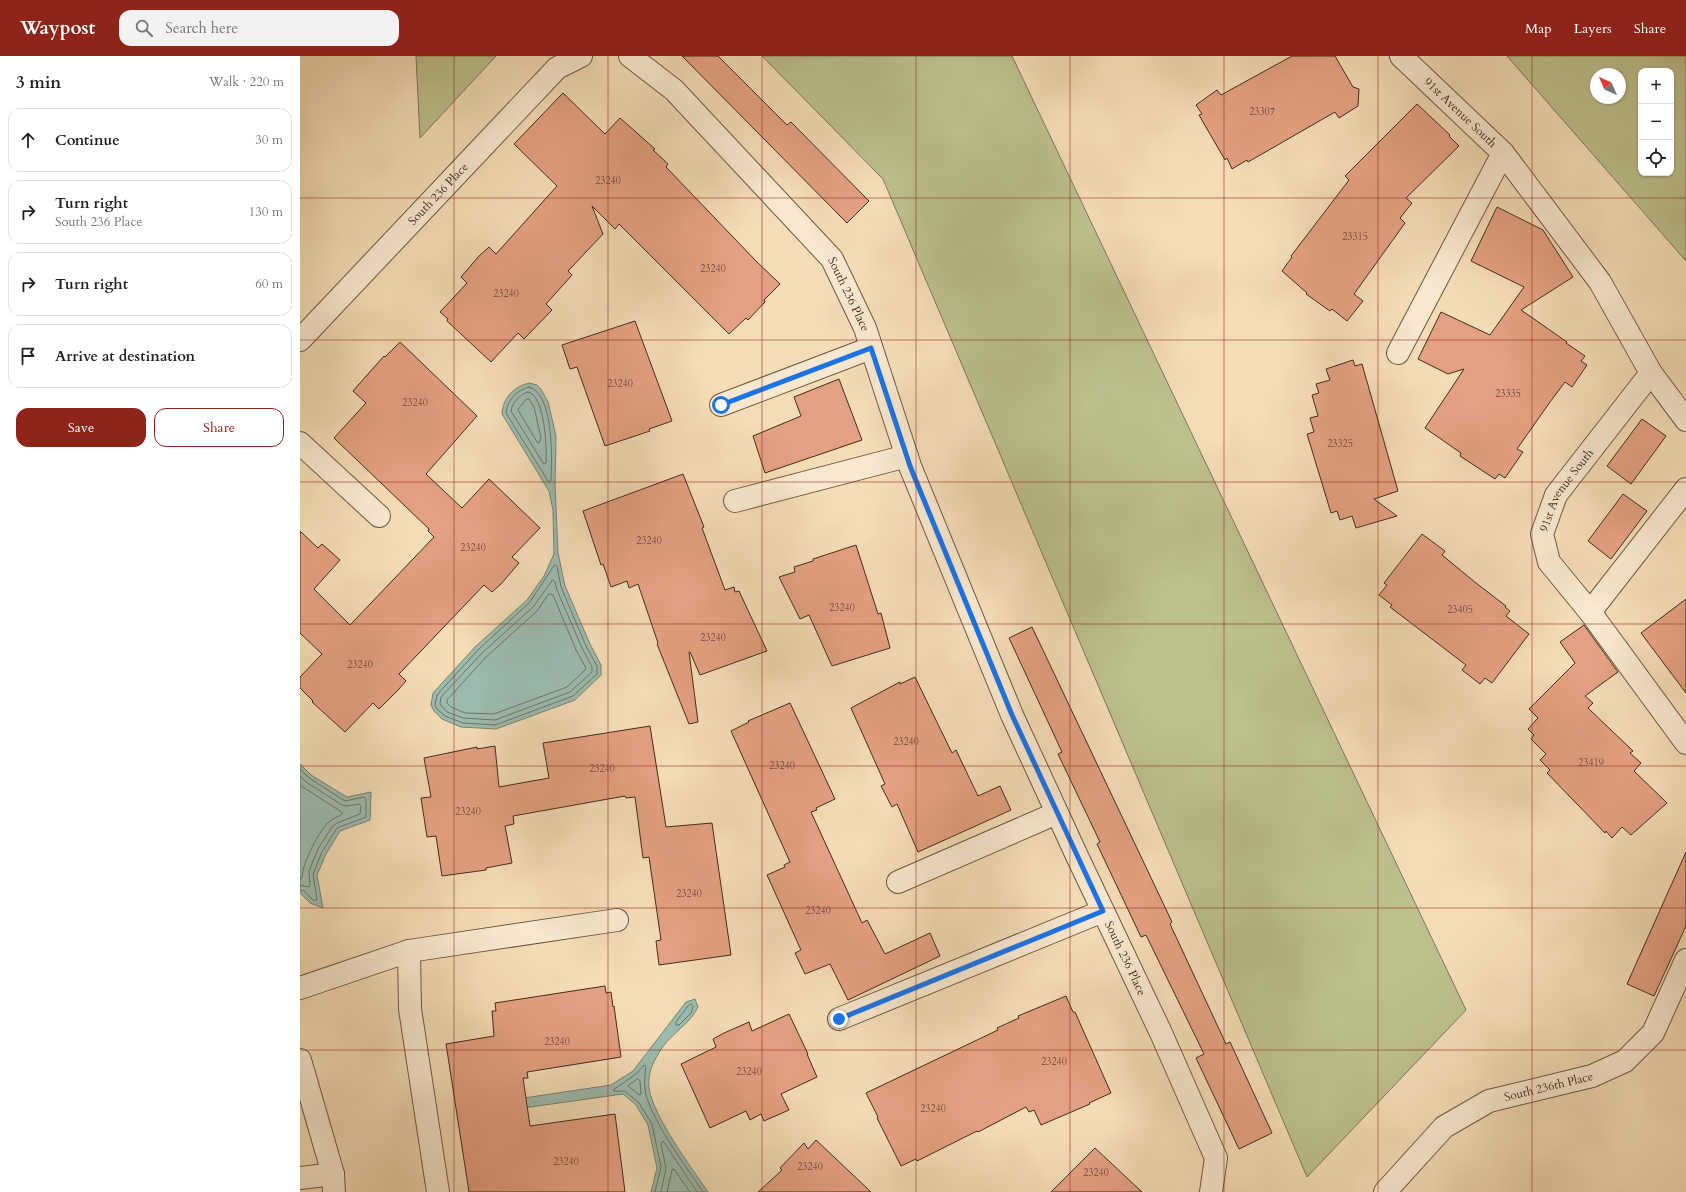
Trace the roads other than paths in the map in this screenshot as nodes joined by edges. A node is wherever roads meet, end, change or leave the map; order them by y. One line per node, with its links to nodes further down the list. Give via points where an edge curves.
1 (582, 56): 5 (street, South 236 Place, via 557,68)
2 (630, 56): 6 (street, South 236 Place, via 674,90 832,259 865,328)
3 (1401, 56): 4 (street, 91st Avenue South)
4 (1503, 153): 7 (street, 91st Avenue South); 8 (street, 91st Avenue South, via 1600,282)
5 (300, 340)
6 (871, 348): 9 (street); 12 (street, South 236 Place)
7 (1398, 352)
8 (1651, 373): 10 (street, 91st Avenue South); 16 (street, 91st Avenue South, via 1556,495 1542,534 1550,562)
9 (721, 405)
10 (1686, 420)
11 (300, 443): 15 (street)
12 (907, 456): 14 (street); 18 (street, South 236 Place, via 1012,715)
13 (1686, 488): 16 (street)
14 (735, 501)
15 (379, 516)
16 (1590, 612): 17 (street, 91st Avenue South)
17 (1686, 743)
18 (1057, 813): 19 (street); 20 (street, South 236 Place)
19 (898, 882)
20 (1103, 911): 25 (street); 30 (street, South 236 Place, via 1216,1158)
21 (617, 920): 22 (street)
22 (410, 951): 24 (street); 29 (street, via 410,1009)
23 (1686, 960): 31 (street, South 236th Place, via 1653,1033 1625,1061 1592,1076 1490,1102 1444,1126)
24 (300, 988)
25 (839, 1019)
26 (300, 1060): 28 (street)
27 (300, 1178): 28 (street)
28 (334, 1183)
29 (438, 1192)
30 (1212, 1192)
31 (1385, 1192)

